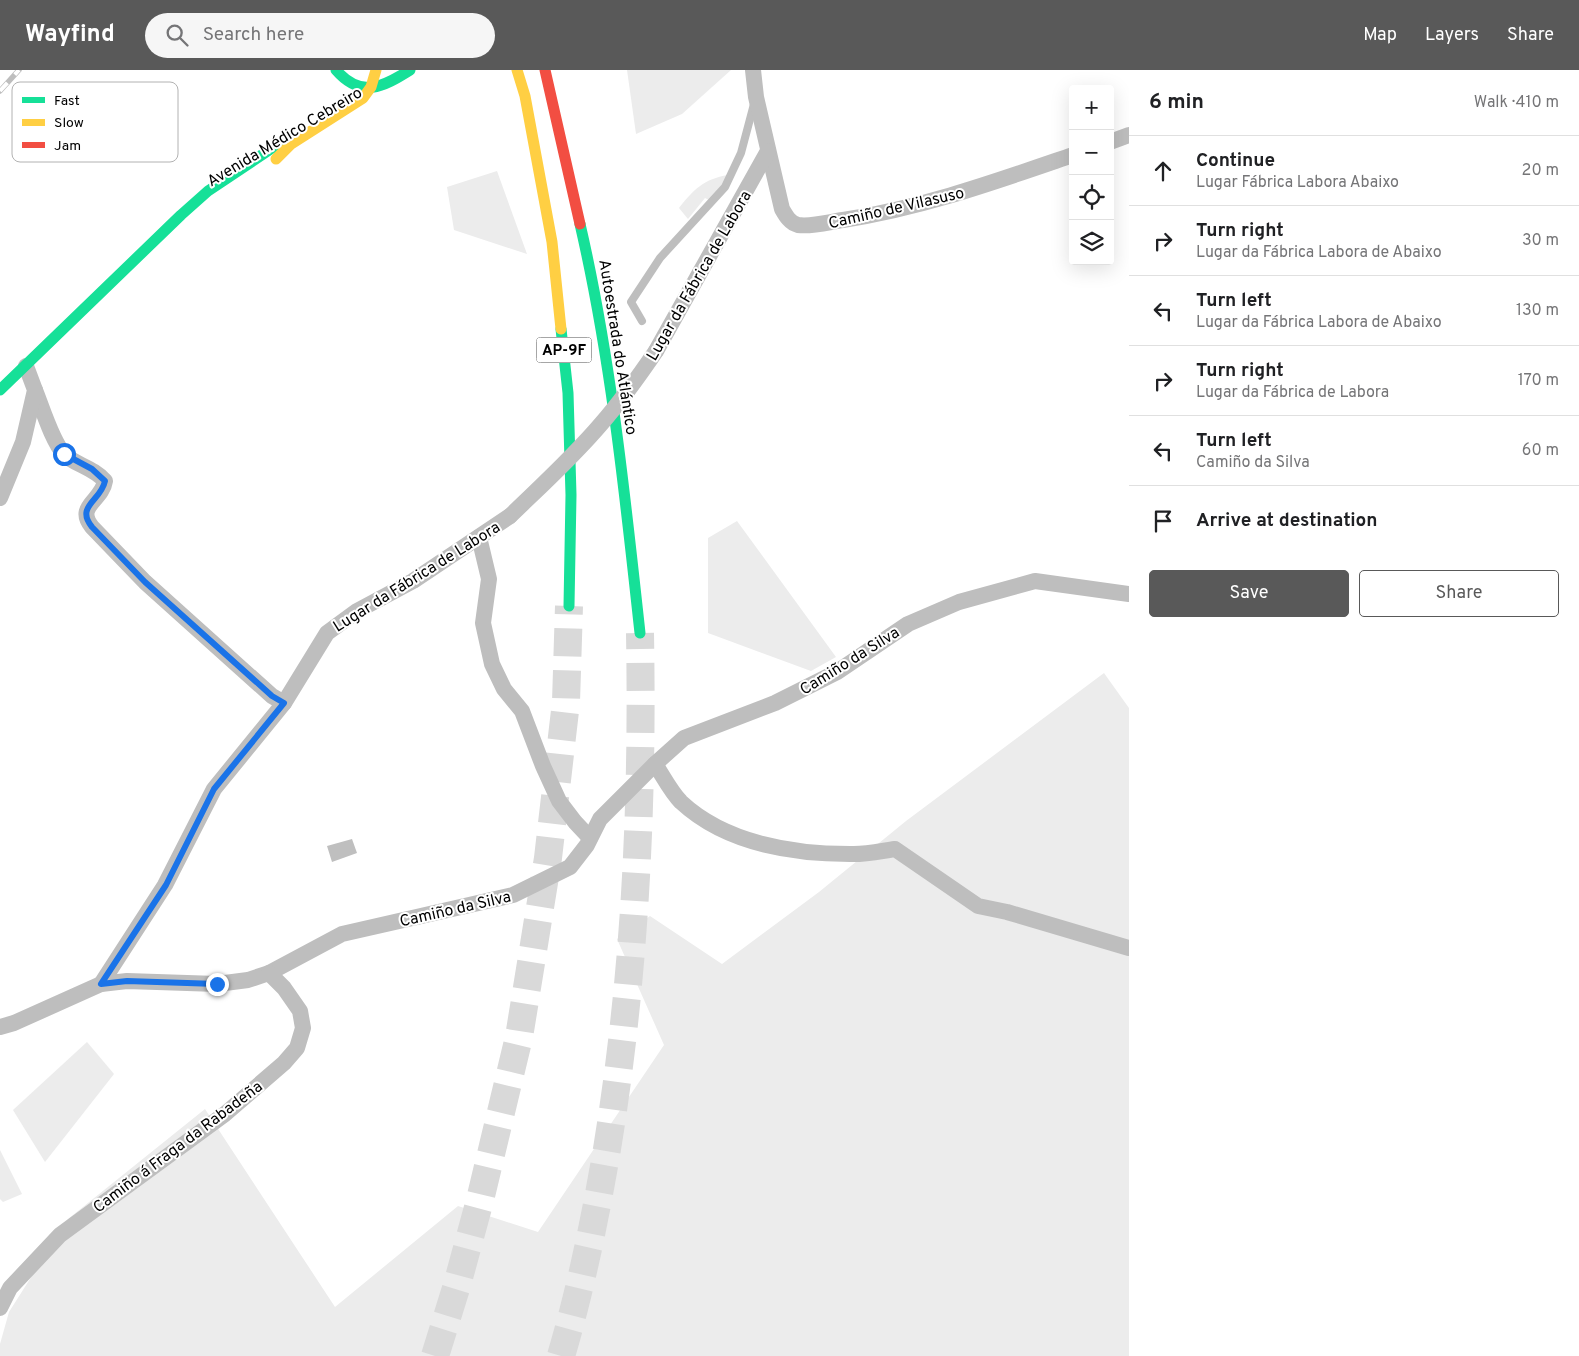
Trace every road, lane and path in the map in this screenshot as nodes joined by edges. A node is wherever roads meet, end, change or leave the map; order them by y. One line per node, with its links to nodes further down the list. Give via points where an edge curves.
1 (331, 70): 11 (main road)
2 (336, 70): 12 (main road, via 347,81)
3 (376, 70): 12 (main road)
4 (398, 70): 12 (main road, Avenida Médico Cebreiro)
5 (410, 70): 12 (main road)
6 (422, 70): 20 (main road, Avenida Médico Cebreiro)
7 (517, 70): 28 (main road, AP-9F, via 525,96 552,242)
8 (545, 70): 10 (main road, Autoestrada do Atlántico / AP-9F)
9 (753, 70): 13 (street)
10 (554, 75): 15 (main road); 25 (main road, Autoestrada do Atlántico / AP-9F)
11 (334, 86)
12 (371, 87): 20 (main road, via 363,98 291,144); 22 (main road, Avenida Médico Cebreiro, via 331,108 208,191)
13 (756, 97): 18 (street); 23 (lane, via 741,153 725,187 660,258 632,302)
14 (1129, 135): 16 (street)
15 (572, 138)
16 (1114, 141)
17 (523, 150): 28 (main road)
18 (768, 151): 19 (street, Camiño de Vilasuso, via 782,209 796,225 872,216 969,191); 30 (street, Lugar da Fábrica de Labora, bridge, via 656,351 628,390 580,448 510,516)
19 (1069, 156)
20 (276, 159): 22 (main road, Avenida Médico Cebreiro)
21 (585, 194): 25 (main road)
22 (165, 232): 24 (main road, Avenida Médico Cebreiro)
23 (642, 321)
24 (26, 366): 26 (main road, Avenida Médico Cebreiro); 27 (street)
25 (608, 368): 33 (main road, Autoestrada do Atlántico / AP-9F)
26 (0, 390)
27 (35, 390): 29 (street, via 23,442); 34 (street, via 64,454 92,469 105,481 104,488 86,512 86,519 92,527 145,582 272,696)
28 (568, 393): 32 (main road, AP-9F, via 571,495)
29 (0, 498)
30 (479, 537): 34 (street, Lugar da Fábrica de Labora, via 413,581 357,611 327,633); 36 (street, via 489,579 483,623 492,664 504,689 522,711 559,801)
31 (1129, 594): 35 (street, Camiño da Silva, via 1035,581 960,602 908,624 837,672 776,703 684,738)
32 (569, 606)
33 (640, 633)
34 (284, 703): 39 (street, Lugar da Fábrica de Labora, via 214,789 166,885)
35 (655, 764): 36 (street, Camiño da Silva, via 600,819); 37 (street, via 680,801 708,823 746,839 796,850 851,855 895,848 978,906)
36 (590, 838): 38 (street, Camiño da Silva, via 570,867 513,895 342,934)
37 (1129, 948)
38 (269, 973): 39 (street, Camiño da Silva, via 248,980 217,984 127,981); 41 (street, Camiño á Fraga da Rabadeña, via 300,1011 303,1028 297,1048 225,1114 60,1235 10,1288)
39 (101, 984): 40 (street, Camiño da Silva)
40 (0, 1027)
41 (0, 1308)

